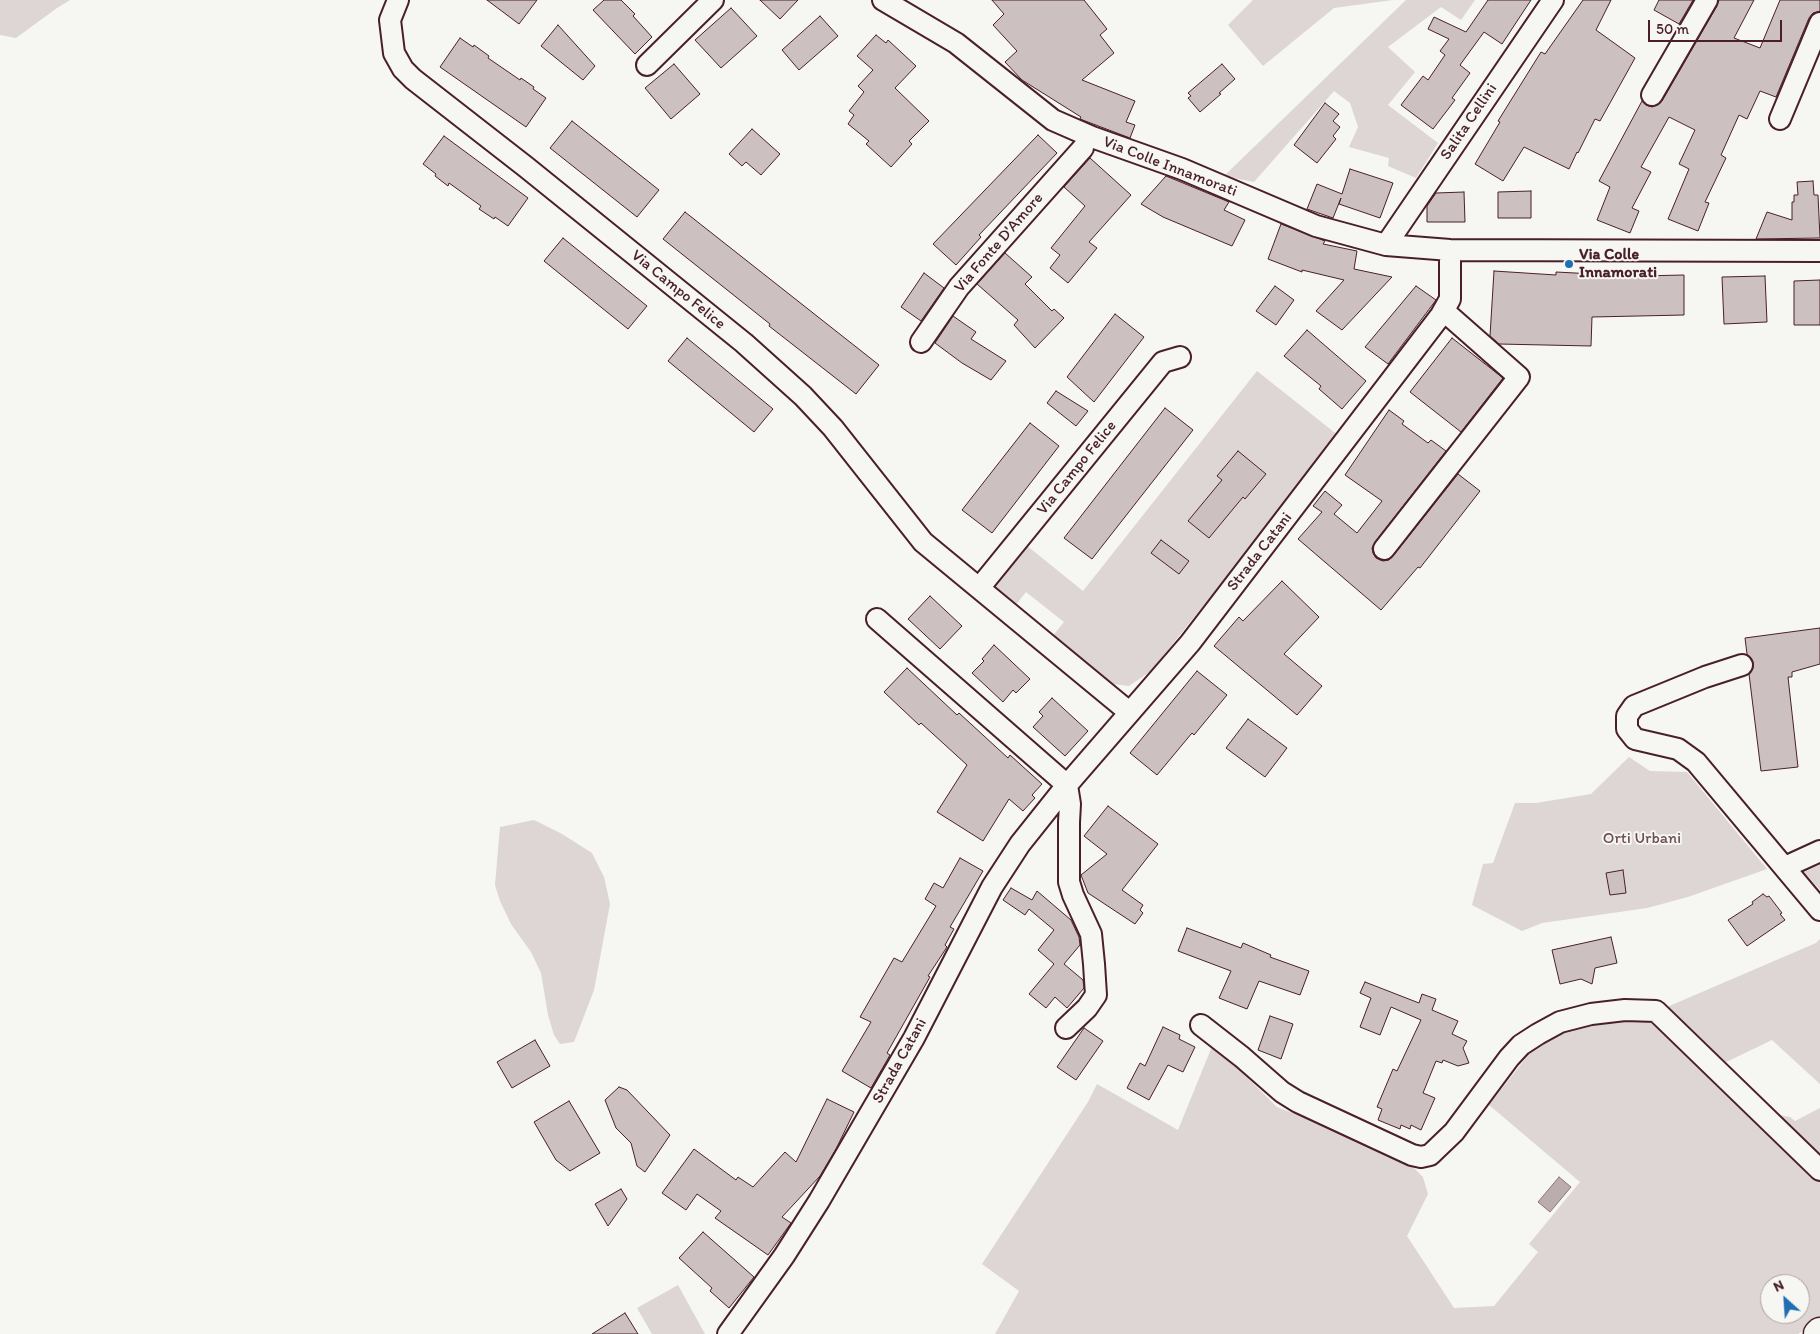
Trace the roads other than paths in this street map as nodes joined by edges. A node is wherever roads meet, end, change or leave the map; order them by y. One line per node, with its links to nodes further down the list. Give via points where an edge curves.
1 (398, 0): 20 (street, Via Campo Felice, via 390,20 394,53 403,69 744,343 833,428 922,542)
2 (713, 0): 7 (street)
3 (883, 0): 10 (street, Via Colle Innamorati, via 956,43)
4 (1553, 0): 13 (street, Salita Cellini)
5 (1707, 0): 8 (street)
6 (1820, 23): 9 (street)
7 (647, 65)
8 (1652, 95)
9 (1780, 119)
10 (1053, 120): 11 (street); 12 (street, Via Colle Innamorati)
11 (1083, 148): 12 (street, via 1140,163); 17 (street, Via Fonte D'Amore, via 959,287)
12 (1148, 157): 13 (street, Via Colle Innamorati, via 1316,226)
13 (1386, 245): 14 (street, Via Colle Innamorati)
14 (1450, 250): 15 (street, Via Colle Innamorati); 16 (street, Strada Catani, via 1450,299)
15 (1820, 251)
16 (1444, 311): 19 (street, via 1519,377); 23 (street, Strada Catani, via 1190,643)
17 (921, 342)
18 (1180, 357): 20 (street, Via Campo Felice, via 1163,362)
19 (1384, 549)
20 (980, 587): 23 (street, Via Campo Felice)
21 (877, 618): 24 (street)
22 (1742, 665): 26 (street, via 1634,706 1626,716 1627,729 1635,739 1678,749 1696,762)
23 (1130, 712): 24 (street, Strada Catani)
24 (1067, 785): 29 (street, via 1070,804 1069,882 1091,934 1096,995); 31 (street, Strada Catani, via 1005,865 914,1038 834,1177 789,1249)
25 (1820, 851): 26 (street)
26 (1784, 867): 27 (street)
27 (1820, 910)
28 (1201, 1025): 30 (street, via 1298,1102 1421,1157 1430,1155 1454,1132 1509,1058 1538,1034 1560,1022 1591,1014 1656,1011)
29 (1066, 1028)
30 (1820, 1170)
31 (729, 1332)

